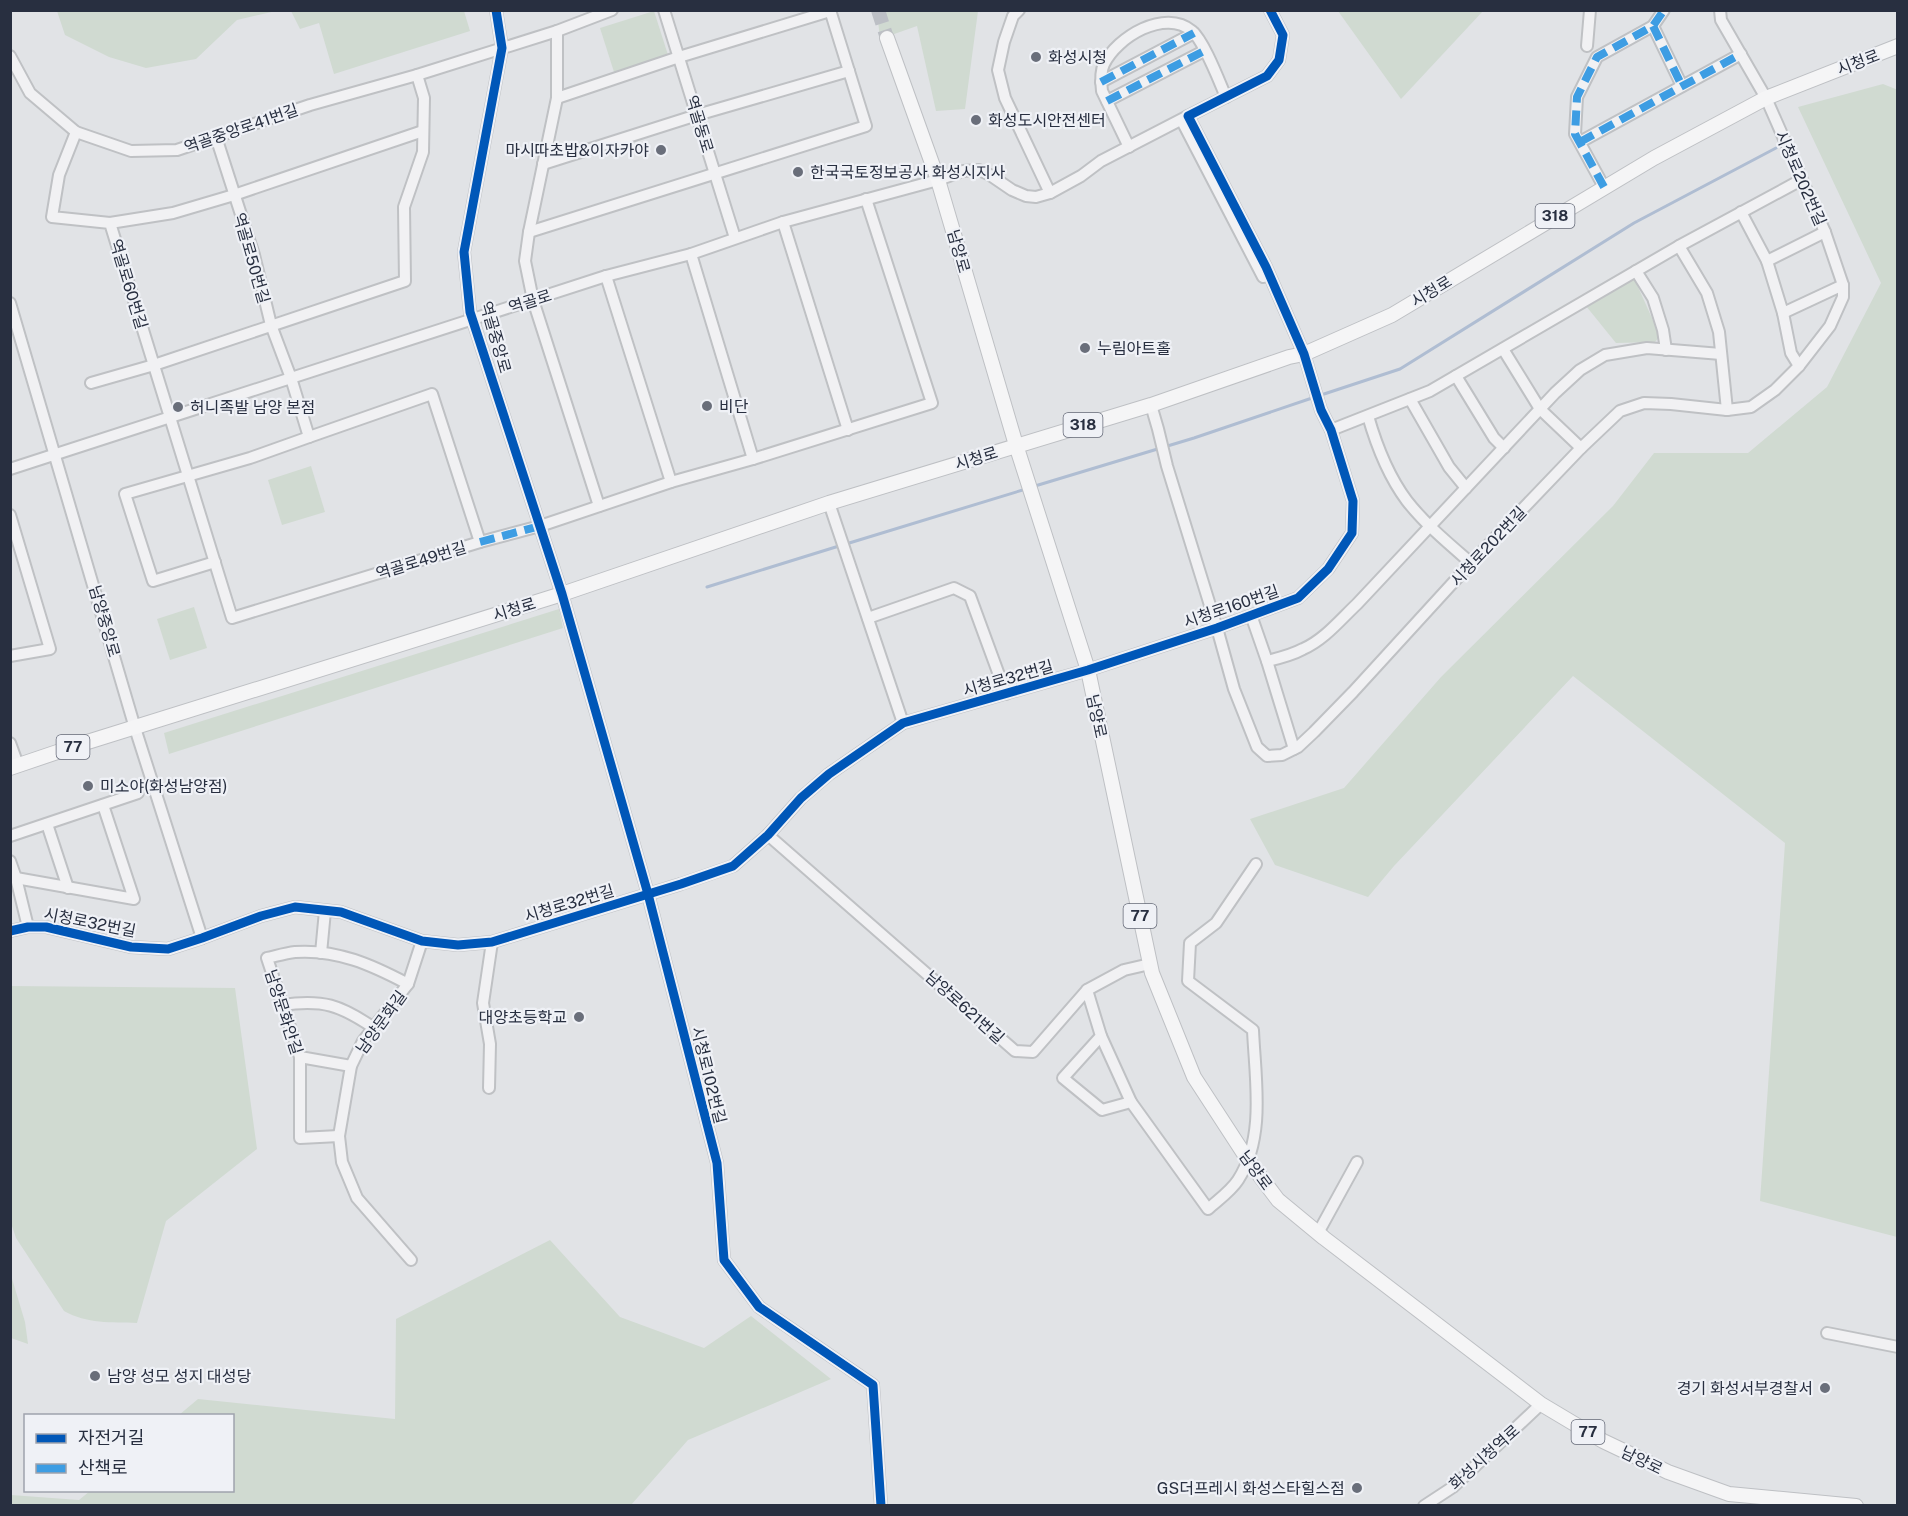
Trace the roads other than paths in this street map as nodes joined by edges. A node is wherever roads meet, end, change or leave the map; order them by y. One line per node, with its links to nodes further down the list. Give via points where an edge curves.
1 (496, 10): 16 (street, 역골중앙로)
2 (612, 10): 11 (street, 역골중앙로41번길)
3 (664, 10): 20 (street, 역골동로)
4 (1019, 10): 41 (street, via 1007,33 998,70 1005,98)
5 (1270, 10): 25 (street, via 1283,35 1279,60 1267,76)
6 (1590, 10): 14 (street)
7 (1664, 10): 10 (street)
8 (1720, 10): 18 (street, 시청로202번길)
9 (830, 11): 20 (street); 21 (street)
10 (1653, 27): 24 (street); 34 (street, via 1597,57 1577,97 1575,134)
11 (556, 31): 16 (street, 역골중앙로41번길); 26 (street)
12 (1194, 33): 17 (street); 23 (street); 23 (street, via 1184,26 1154,23 1116,45 1103,65)
13 (887, 38): 38 (main road, 남양로)
14 (1587, 46)
15 (1898, 46): 27 (main road, 시청로 / 318)
16 (502, 48): 22 (street, 역골중앙로41번길); 59 (street, 역골중앙로, via 464,252)
17 (1204, 51): 25 (street); 28 (street)
18 (1741, 54): 24 (street); 27 (street, 시청로202번길)
19 (10, 56): 32 (street, 역골중앙로41번길, via 30,93)
20 (679, 57): 26 (street); 29 (street, 역골동로)
21 (849, 71): 29 (street); 37 (street, via 866,126)
22 (417, 75): 31 (street, via 424,98); 33 (street, 역골중앙로41번길)
23 (1101, 82): 28 (street)
24 (1682, 86): 34 (street)
25 (1226, 97): 30 (street)
26 (558, 98): 36 (street)
27 (1766, 98): 39 (street, 시청로202번길); 40 (main road, 시청로 / 318)
28 (1107, 101): 35 (street)
29 (697, 115): 36 (street); 37 (street, 역골동로)
30 (1185, 118): 35 (street); 63 (street, 시청로160번길, via 1266,267)
31 (423, 131): 42 (street); 60 (street, via 423,152 404,207 405,280)
32 (76, 132): 33 (street, 역골중앙로41번길, via 131,151 177,150); 46 (street, 역골로60번길, via 59,175 52,217)
33 (216, 137): 42 (street, 역골로50번길)
34 (1580, 142): 40 (street)
35 (1129, 147): 41 (street)
36 (543, 164): 47 (street)
37 (714, 174): 47 (street); 49 (street, 역골동로)
38 (938, 180): 41 (street, 역골로, via 979,170 1026,196); 43 (street, 역골로); 79 (main road, 남양로)
39 (1801, 180): 44 (street); 48 (street, 시청로202번길)
40 (1604, 187): 63 (main road, 시청로 / 318, via 1392,315)
41 (1050, 193)
42 (234, 195): 46 (street, via 173,213); 60 (street, 역골로50번길)
43 (866, 199): 45 (street, 역골로); 76 (street, via 932,403)
44 (1742, 212): 50 (street); 52 (street)
45 (783, 222): 49 (street, 역골로); 76 (street)
46 (110, 223): 65 (street, 역골로60번길)
47 (528, 232): 56 (street, via 525,261)
48 (1825, 232): 52 (street); 55 (street, 시청로202번길)
49 (735, 238): 51 (street, 역골로)
50 (1679, 246): 53 (street); 64 (street, via 1707,293)
51 (691, 254): 54 (street, 역골로); 83 (street)
52 (1767, 261): 58 (street)
53 (1636, 271): 61 (street); 62 (street, via 1653,298)
54 (606, 276): 56 (street, 역골로); 86 (street)
55 (1843, 285): 58 (street); 66 (street, 시청로202번길, via 1843,297 1830,326)
56 (533, 300): 59 (street, 역골로); 89 (street)
57 (10, 303): 82 (street, 남양중앙로)
58 (1783, 313): 66 (street, via 1791,353)
59 (472, 320): 68 (street, 역골로); 92 (street, 역골중앙로)
60 (271, 325): 65 (street); 68 (street, 역골로50번길)
61 (1503, 349): 67 (street); 72 (street)
62 (1666, 350): 64 (street); 72 (street, via 1647,348 1605,355 1580,369)
63 (1304, 354): 71 (main road, 시청로 / 318); 77 (street, 시청로160번길)
64 (1721, 354): 73 (street)
65 (154, 365): 69 (street); 75 (street, 역골로60번길)
66 (1799, 366): 73 (street, 시청로202번길, via 1751,407)
67 (1456, 376): 70 (street); 80 (street)
68 (291, 378): 75 (street, 역골로); 78 (street)
69 (91, 383)
70 (1410, 399): 74 (street); 87 (street, via 1449,467)
71 (1150, 405): 79 (main road, 시청로 / 318); 99 (street)
72 (1540, 409): 80 (street); 81 (street)
73 (1727, 410): 81 (street, 시청로202번길, via 1644,403 1620,411)
74 (1368, 416): 77 (street); 91 (street, via 1376,443 1402,492)
75 (171, 417): 82 (street, 역골로); 85 (street, 역골로49번길)
76 (848, 430): 83 (street)
77 (1331, 430): 97 (street, 시청로160번길, via 1353,501 1352,533 1328,569 1298,598)
78 (309, 437): 85 (street); 93 (street, 역골로49번길, via 432,394)
79 (1016, 445): 88 (main road, 시청로 / 77); 102 (main road, 남양로 / 77)
80 (1504, 448): 87 (street)
81 (1581, 448): 95 (street, 시청로202번길)
82 (56, 455): 84 (street, 역골로); 105 (street, 남양중앙로)
83 (753, 459): 86 (street)
84 (10, 469)
85 (187, 475): 94 (street, 역골로49번길); 94 (street, via 125,494 153,581)
86 (671, 482): 89 (street)
87 (1466, 488): 91 (street)
88 (829, 503): 96 (main road, 시청로 / 77); 98 (street)
89 (599, 506): 92 (street)
90 (10, 515): 100 (street, via 50,649)
91 (1431, 525): 95 (street); 101 (street, via 1324,635 1306,648)
92 (540, 526): 93 (street); 96 (street, 역골중앙로)
93 (480, 542): 94 (street, 역골로49번길, via 232,618)
94 (215, 562)
95 (1471, 563): 107 (street, 시청로202번길, via 1353,692)
96 (562, 594): 105 (main road, 시청로 / 77); 118 (street, 시청로102번길)
97 (1251, 615): 99 (street, 시청로160번길); 101 (street)
98 (868, 618): 103 (street, via 954,588 970,596); 104 (street)
99 (1217, 628): 102 (street, 시청로160번길); 107 (street, via 1234,689 1257,747 1267,756)
100 (10, 656)
101 (1268, 661): 107 (street)
102 (1088, 670): 103 (street, 시청로32번길); 126 (main road, 남양로 / 77)
103 (1006, 694): 104 (street, 시청로32번길)
104 (903, 723): 112 (street, 시청로32번길, via 801,798)
105 (135, 728): 108 (main road, 시청로 / 77); 122 (street, 남양중앙로)
106 (10, 742): 108 (street)
107 (1294, 749)
108 (14, 767)
109 (138, 793): 110 (street)
110 (103, 805): 111 (street); 117 (street, via 134,899)
111 (47, 824): 113 (street); 117 (street)
112 (768, 835): 118 (street, 시청로32번길, via 733,866); 128 (street, 남양로621번길, via 1015,1051 1033,1052)
113 (10, 836)
114 (10, 861): 116 (street)
115 (1256, 864): 137 (street, via 1216,923 1190,943 1188,981 1253,1030 1256,1127)
116 (16, 878): 117 (street); 120 (street)
117 (68, 888)
118 (648, 894): 124 (street, 시청로32번길); 145 (street, 시청로102번길, via 717,1163 724,1260 759,1307 873,1385)
119 (325, 911): 122 (street, 시청로32번길, via 295,907); 123 (street, 시청로32번길, via 340,912); 125 (street)
120 (28, 927): 121 (street, 시청로32번길); 122 (street, 시청로32번길, via 168,949)
121 (10, 931)
122 (202, 938)
123 (422, 941): 124 (street, 시청로32번길, via 458,945); 127 (street, 남양문화길)
124 (492, 942): 134 (street, via 483,1003 490,1044)
125 (321, 953): 127 (street, 남양문화안길, via 344,956); 129 (street, 남양문화안길, via 294,952 267,958)
126 (1150, 964): 128 (street, via 1124,970); 137 (main road, 남양로 / 77, via 1194,1077)
127 (408, 984): 130 (street, 남양문화길)
128 (1087, 990): 131 (street)
129 (282, 1005): 130 (street, via 306,1001 327,1004); 132 (street, 남양문화안길)
130 (374, 1028): 133 (street, 남양문화길)
131 (1101, 1036): 135 (street); 135 (street, via 1063,1078 1102,1110)
132 (300, 1057): 133 (street); 136 (street, 남양문화안길, via 300,1138)
133 (351, 1066): 136 (street, 남양문화길)
134 (489, 1088)
135 (1131, 1102): 137 (street, via 1208,1209 1237,1182)
136 (339, 1136): 140 (street, 남양문화길, via 342,1162 357,1198)
137 (1248, 1160): 139 (main road, 남양로 / 77, via 1278,1200)
138 (1357, 1162): 139 (street)
139 (1318, 1233): 143 (main road, 남양로 / 77)
140 (411, 1260)
141 (1827, 1333): 142 (street)
142 (1898, 1347)
143 (1542, 1404): 144 (main road, 남양로 / 77, via 1603,1441); 146 (street, 화성시청역로, via 1453,1487)
144 (1727, 1500): 147 (main road, 남양로 / 77)
145 (881, 1506)
146 (1424, 1506)
147 (1856, 1506)

